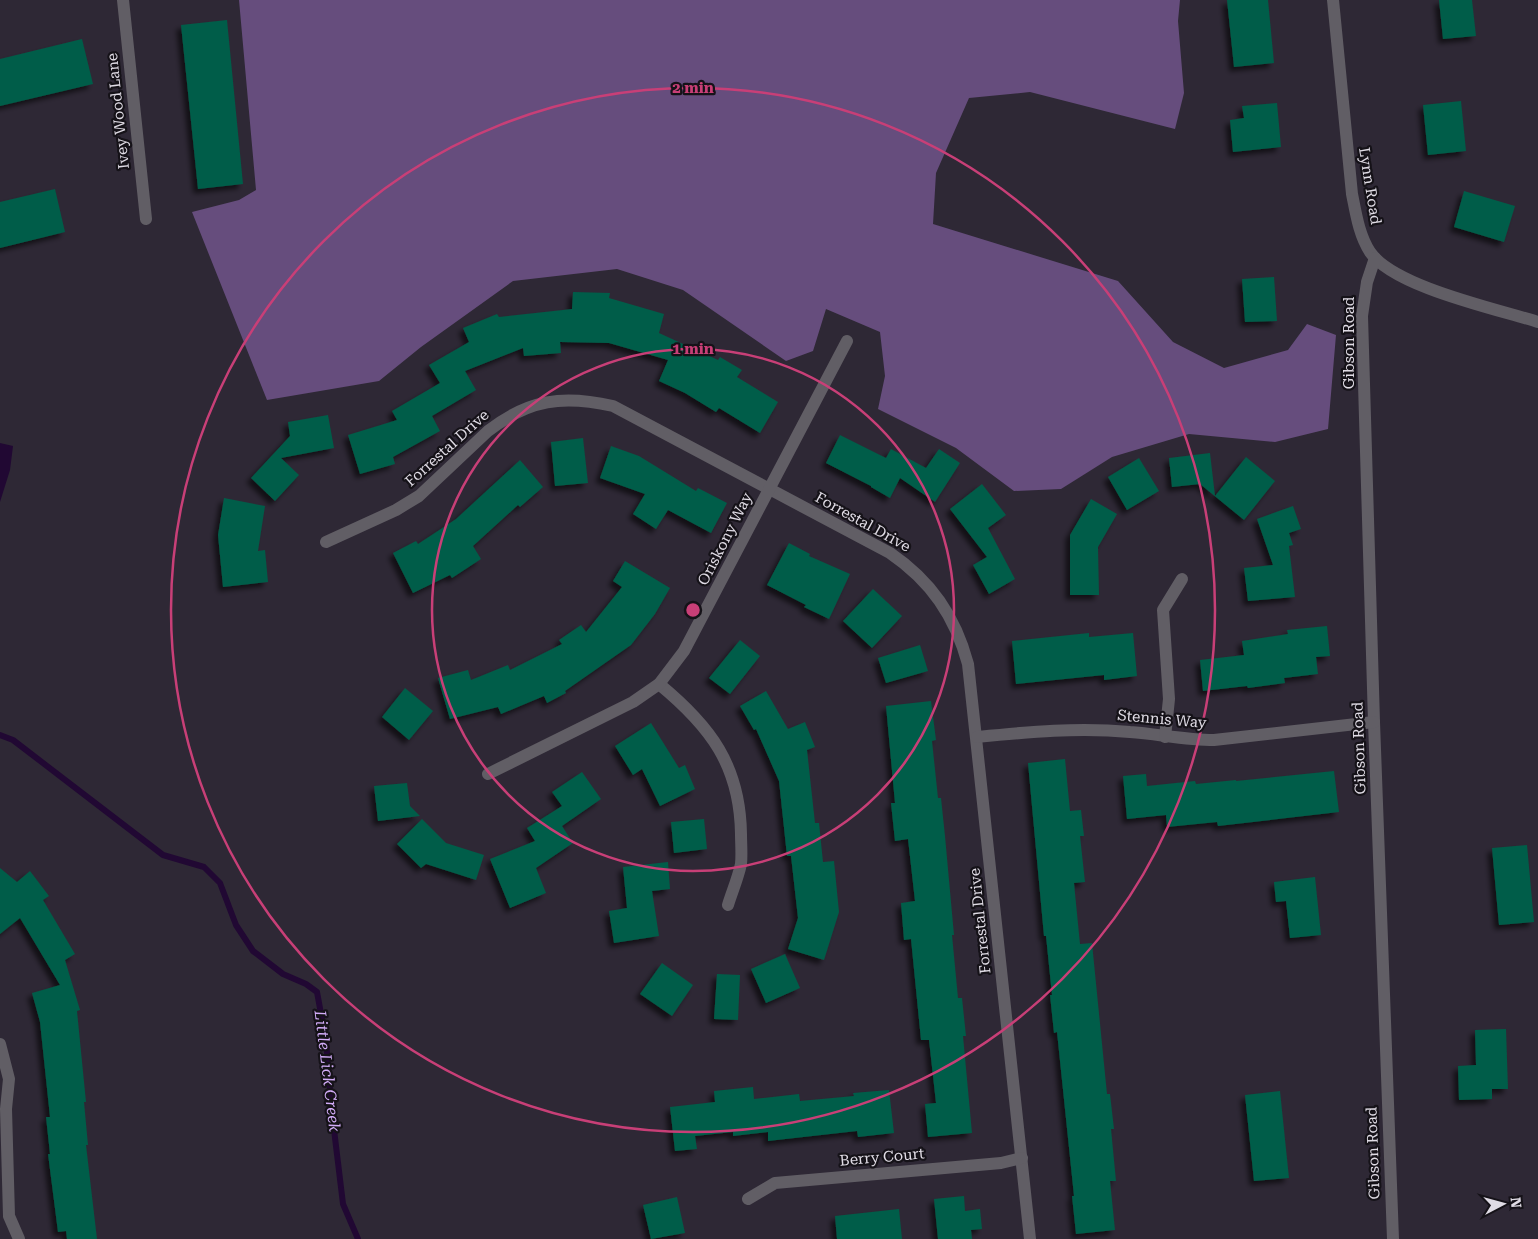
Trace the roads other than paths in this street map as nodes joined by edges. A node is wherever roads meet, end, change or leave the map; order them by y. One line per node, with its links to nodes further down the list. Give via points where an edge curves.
1 (122, 0): 3 (street, Ivey Wood Lane)
2 (1333, 0): 4 (street, Lynn Road, via 1352,194 1361,233)
3 (146, 219)
4 (1375, 258): 5 (street, Lynn Road, via 1389,270 1442,293); 11 (street, Gibson Road, via 1367,282 1362,316)
5 (1538, 322)
6 (847, 341): 7 (street, Oriskony Way)
7 (769, 489): 8 (street, Forrestal Drive, via 613,406 587,400 545,402 520,410 488,431 420,496); 10 (street, Oriskony Way, via 684,651); 12 (street, Forrestal Drive, via 890,552 932,590 950,617 964,650 972,686)
8 (326, 542)
9 (1182, 579): 13 (street, via 1163,610 1169,699)
10 (659, 684): 14 (street, Oriskony Way, via 633,702); 15 (street, via 695,716 716,743 737,792 741,864)
11 (1374, 722): 13 (street, Stennis Way, via 1214,740); 21 (street, Gibson Road)
12 (977, 737): 13 (street, Stennis Way, via 1065,729); 17 (street, Forrestal Drive)
13 (1165, 737)
14 (488, 774)
15 (728, 905)
16 (0, 1044): 19 (street, via 9,1079 6,1109 9,1216)
17 (1022, 1158): 18 (street, Berry Court, via 991,1164 776,1183); 20 (street, Forrestal Drive)
18 (748, 1199)
19 (19, 1239)
20 (1030, 1239)
21 (1393, 1239)

